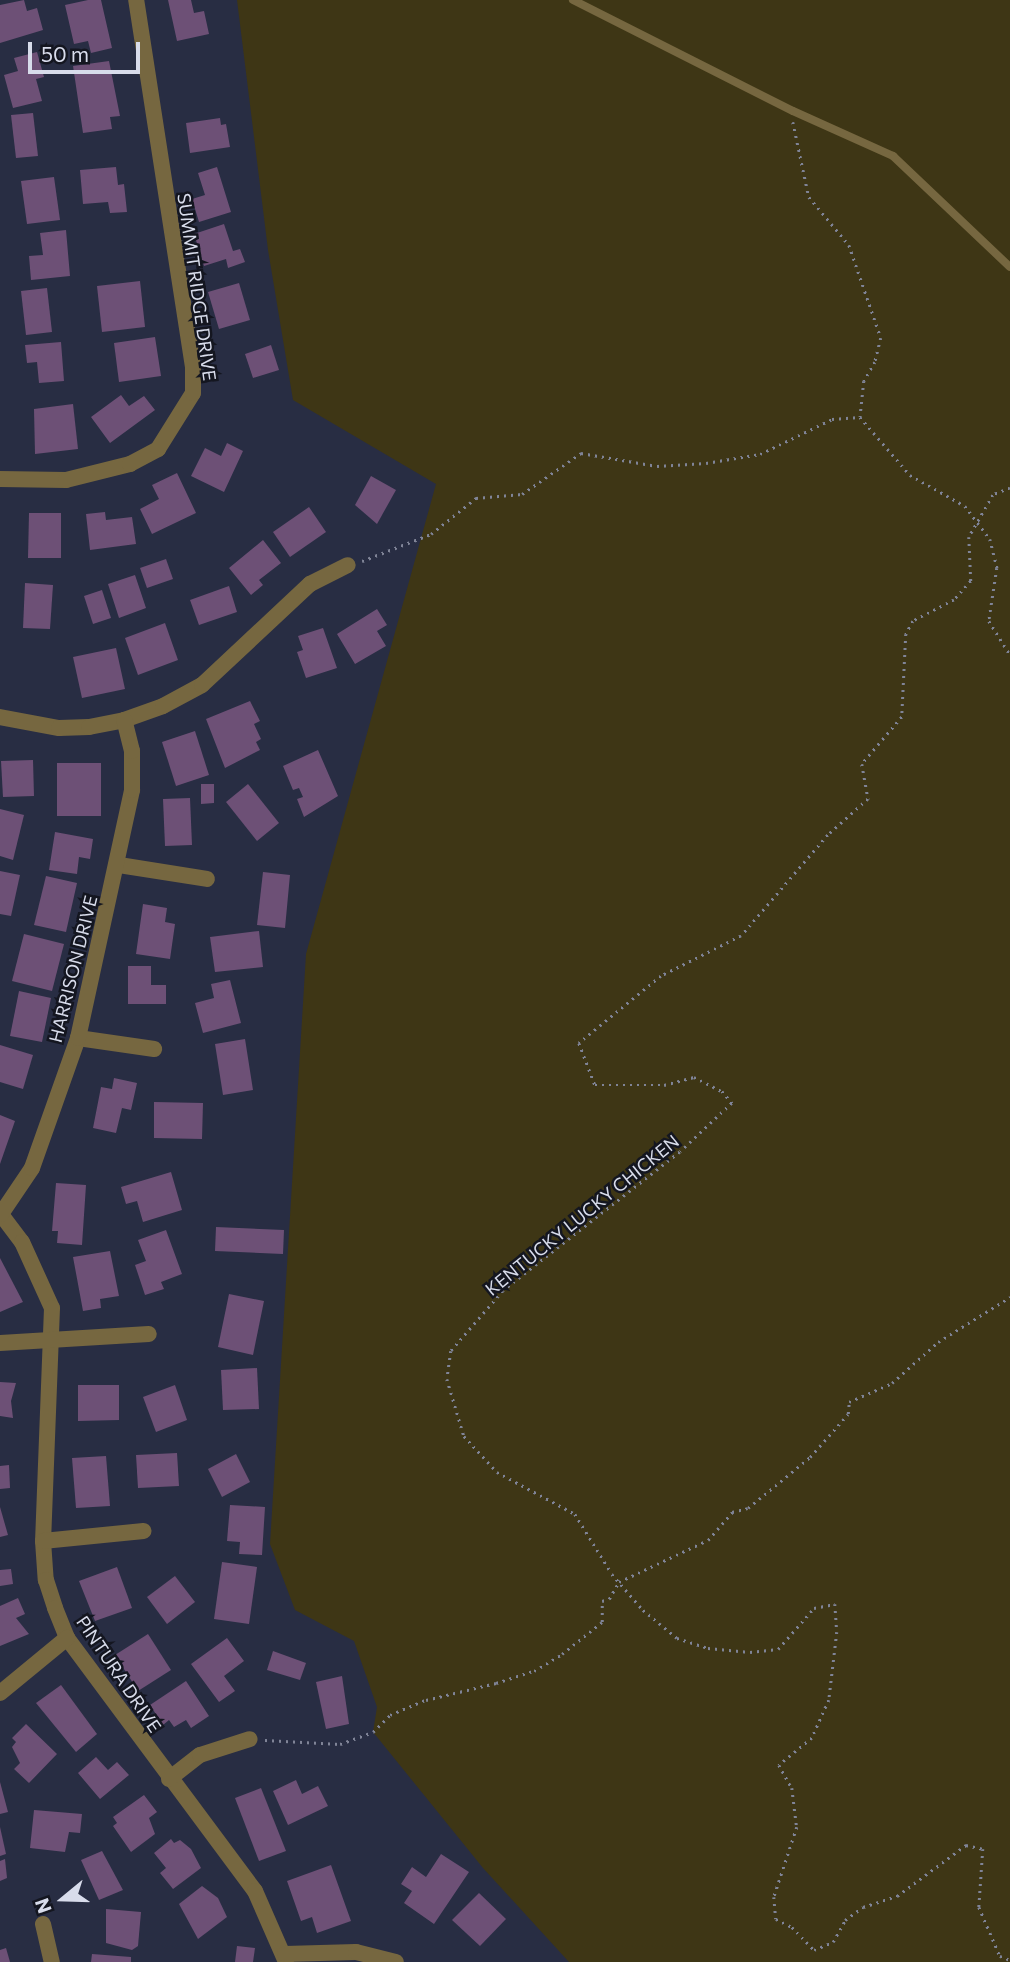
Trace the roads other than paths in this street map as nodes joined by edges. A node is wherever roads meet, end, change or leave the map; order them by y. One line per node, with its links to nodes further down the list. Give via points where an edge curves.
1 (136, 0): 4 (street, SUMMIT RIDGE DRIVE, via 193,367 192,393 158,449 130,464 66,480)
2 (573, 0): 3 (lane, via 892,156)
3 (1010, 267)
4 (0, 479)
5 (348, 565): 7 (street, via 310,584 190,694)
6 (0, 717): 7 (street, via 59,728)
7 (124, 720): 8 (street, HARRISON DRIVE, via 132,751 132,790)
8 (118, 865): 9 (street); 10 (street, HARRISON DRIVE)
9 (206, 879)
10 (78, 1038): 11 (street); 12 (street, HARRISON DRIVE, via 32,1168)
11 (154, 1049)
12 (0, 1213): 14 (street, PINTURA DRIVE, via 41,1278 52,1308)
13 (149, 1334): 14 (street)
14 (50, 1340): 15 (street); 17 (street, PINTURA DRIVE)
15 (0, 1343)
16 (144, 1531): 17 (street)
17 (43, 1541): 18 (street, PINTURA DRIVE, via 46,1580)
18 (67, 1638): 19 (street); 21 (street, PINTURA DRIVE)
19 (0, 1693)
20 (250, 1739): 21 (street, via 200,1755)
21 (169, 1779): 23 (street, PINTURA DRIVE, via 254,1891)
22 (43, 1924): 24 (street)
23 (285, 1958): 25 (street, via 356,1952)
24 (52, 1962)
25 (396, 1962)

